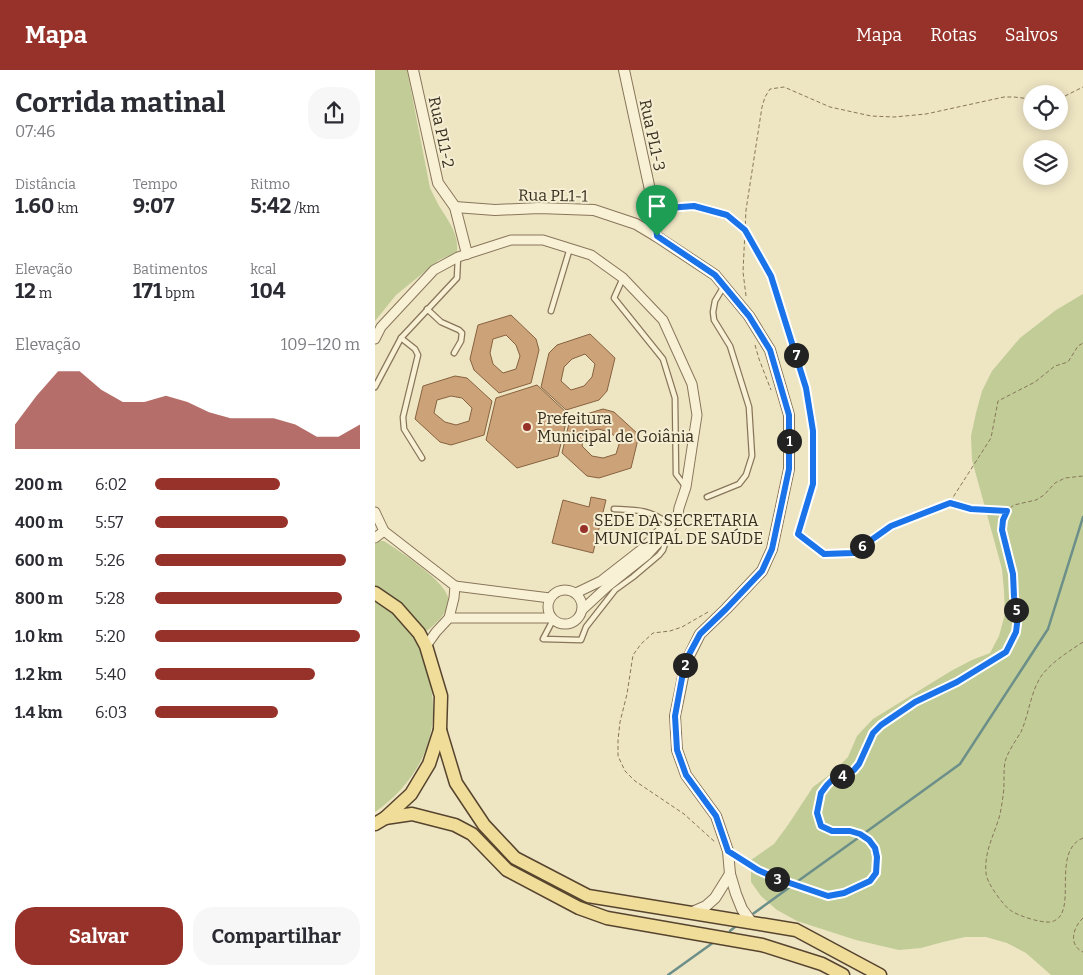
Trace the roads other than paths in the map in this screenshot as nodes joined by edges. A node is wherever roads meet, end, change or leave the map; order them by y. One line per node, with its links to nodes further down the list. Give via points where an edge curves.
1 (413, 70): 3 (street, Rua PL1-2, via 438,183)
2 (624, 70): 4 (street, Rua PL1-3)
3 (455, 207): 4 (street, Rua PL1-1, via 594,210 636,224); 6 (street, Rua PL1-2)
4 (657, 236): 8 (street, Rua PL1-1, via 715,275)
5 (570, 248): 6 (street, via 543,240 511,240); 7 (street, via 591,255); 10 (lane)
6 (462, 256): 9 (lane, via 457,278); 12 (street, via 434,270 381,326)
7 (623, 278): 16 (street, via 663,320 692,384 697,415); 16 (lane, via 614,298 663,359 675,398 676,474)
8 (724, 286): 17 (lane, via 715,301 714,320 730,346 749,407 752,456 746,475 739,484); 34 (street, Rua PL1-1, via 749,316 770,350 789,415 789,469 772,549 762,571 700,634 685,662 675,716 677,750 686,775 716,816 728,851)
9 (427, 309): 11 (lane); 13 (lane, via 441,322 462,333)
10 (551, 311)
11 (401, 338): 14 (lane); 15 (lane, via 418,355 403,417 404,429)
12 (375, 339)
13 (454, 353)
14 (375, 387)
15 (422, 458)
16 (685, 487): 20 (street, via 678,515)
17 (707, 497)
18 (613, 509): 20 (lane, via 639,510 659,517)
19 (375, 512): 21 (street)
20 (669, 527): 23 (street, via 647,555)
21 (383, 531): 22 (street); 24 (street)
22 (375, 538)
23 (608, 585): 26 (street); 28 (street); 30 (lane, via 581,640 543,639)
24 (455, 586): 27 (street); 29 (street)
25 (375, 593): 31 (main road, via 397,608)
26 (576, 593): 27 (street, via 559,590); 28 (street)
27 (550, 598): 30 (street, via 547,608)
28 (582, 610): 30 (street, via 571,624 558,624)
29 (449, 618): 30 (street); 31 (street)
30 (552, 619)
31 (426, 646): 32 (main road, via 441,696)
32 (440, 730): 33 (main road, via 429,764 411,794); 35 (main road, via 457,783 484,825 515,858 588,896)
33 (380, 821): 37 (main road, via 412,814 455,825 472,834 507,870 579,908 607,918 762,945 822,964)
34 (730, 874): 35 (street, via 715,898); 36 (street, Rua PL1-1, via 736,894)
35 (690, 913): 36 (main road)
36 (752, 923): 38 (main road, via 796,930)
37 (843, 975)
38 (880, 975)

